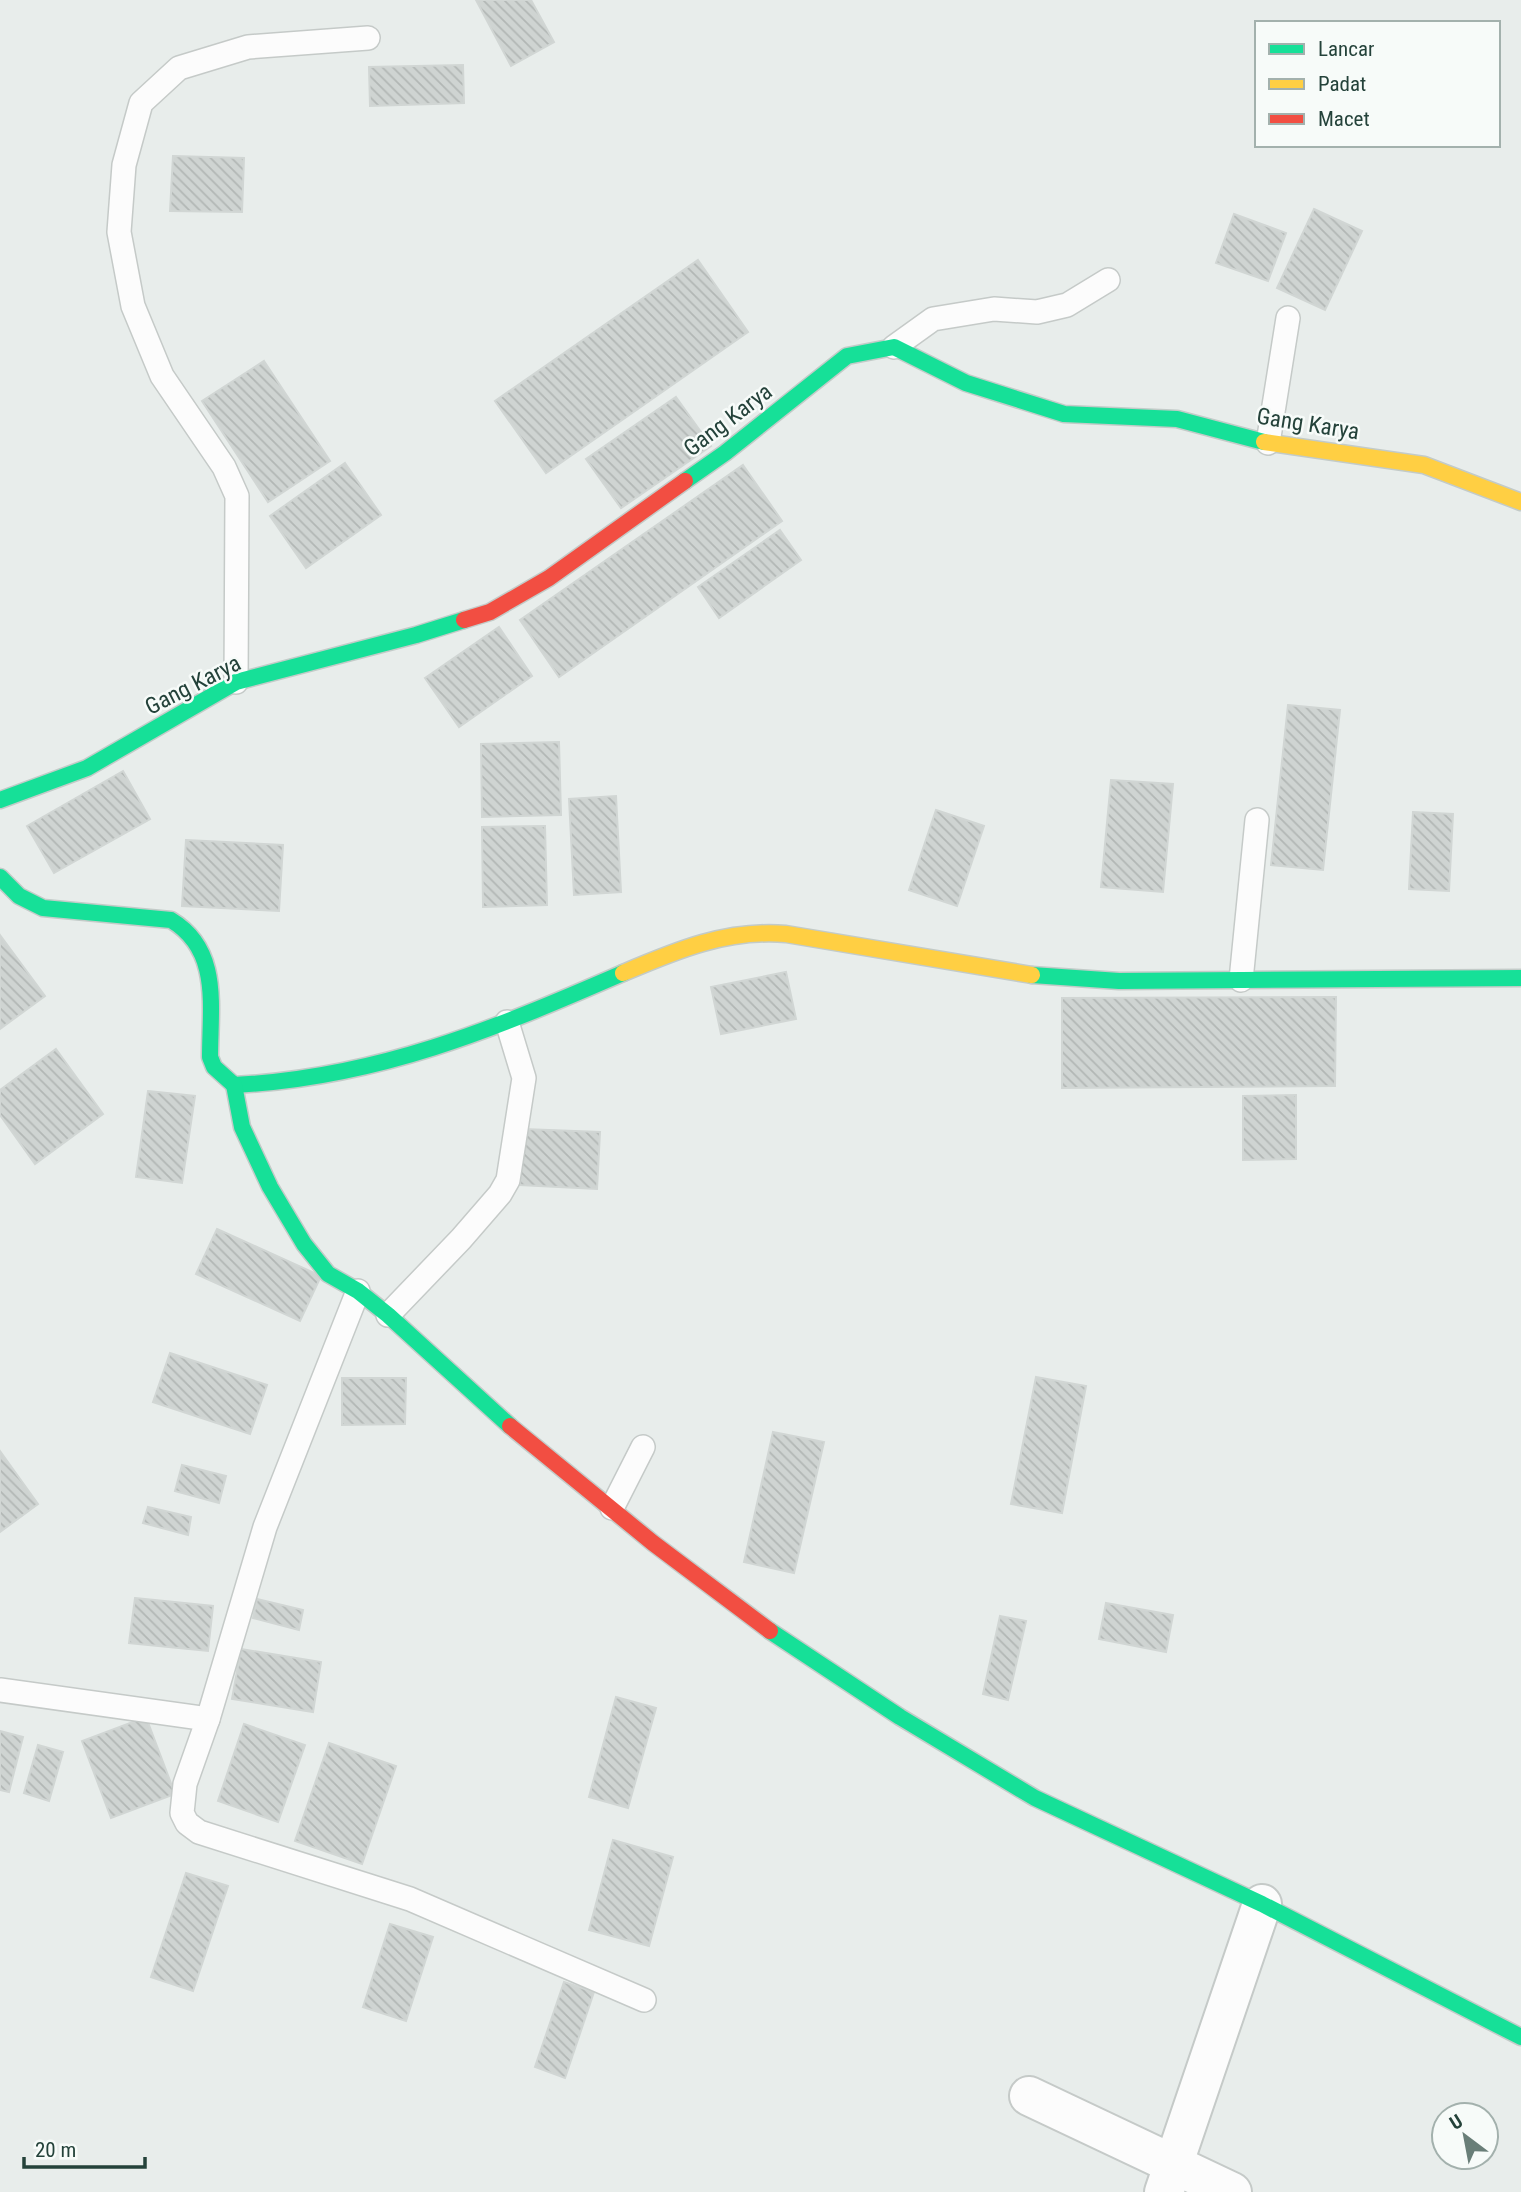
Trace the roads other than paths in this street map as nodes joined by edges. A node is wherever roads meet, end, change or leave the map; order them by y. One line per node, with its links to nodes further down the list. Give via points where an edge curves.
1 (368, 38): 7 (lane, via 248,47 179,68 141,103 124,165 119,232 133,306 162,376 224,467 237,496)
2 (1108, 280): 4 (lane, via 1067,304 1037,312 994,309 933,319)
3 (1288, 318): 5 (lane)
4 (894, 347): 5 (street, Gang Karya, via 966,383 1064,414 1177,419); 7 (street, Gang Karya, via 847,356 725,453 549,578 490,612)
5 (1268, 443): 6 (street, Gang Karya, via 1424,465)
6 (1521, 502)
7 (236, 682): 8 (street, Gang Karya, via 87,768)
8 (0, 800)
9 (1256, 820): 12 (lane)
10 (0, 877): 14 (street, via 26,902 43,908 171,920 189,930 206,957 210,1057)
11 (1521, 978): 12 (street)
12 (1241, 980): 13 (street, via 1046,977 786,934 746,932 688,947)
13 (507, 1022): 14 (street, via 406,1058 310,1080); 16 (lane, via 524,1078 508,1180 461,1239)
14 (234, 1085): 15 (street, via 242,1127 285,1215 328,1274)
15 (358, 1291): 16 (street); 20 (lane, via 265,1527)
16 (388, 1314): 18 (street, via 487,1408)
17 (643, 1447): 18 (lane)
18 (612, 1508): 21 (street, via 789,1646 911,1724 1035,1798)
19 (0, 1690): 20 (lane)
20 (208, 1719): 22 (lane, via 185,1784 184,1819 192,1828 410,1899)
21 (1262, 1904): 23 (street); 25 (street)
22 (644, 2000)
23 (1521, 2037)
24 (1028, 2096): 25 (street)
25 (1169, 2178): 26 (street)
26 (1232, 2192)

